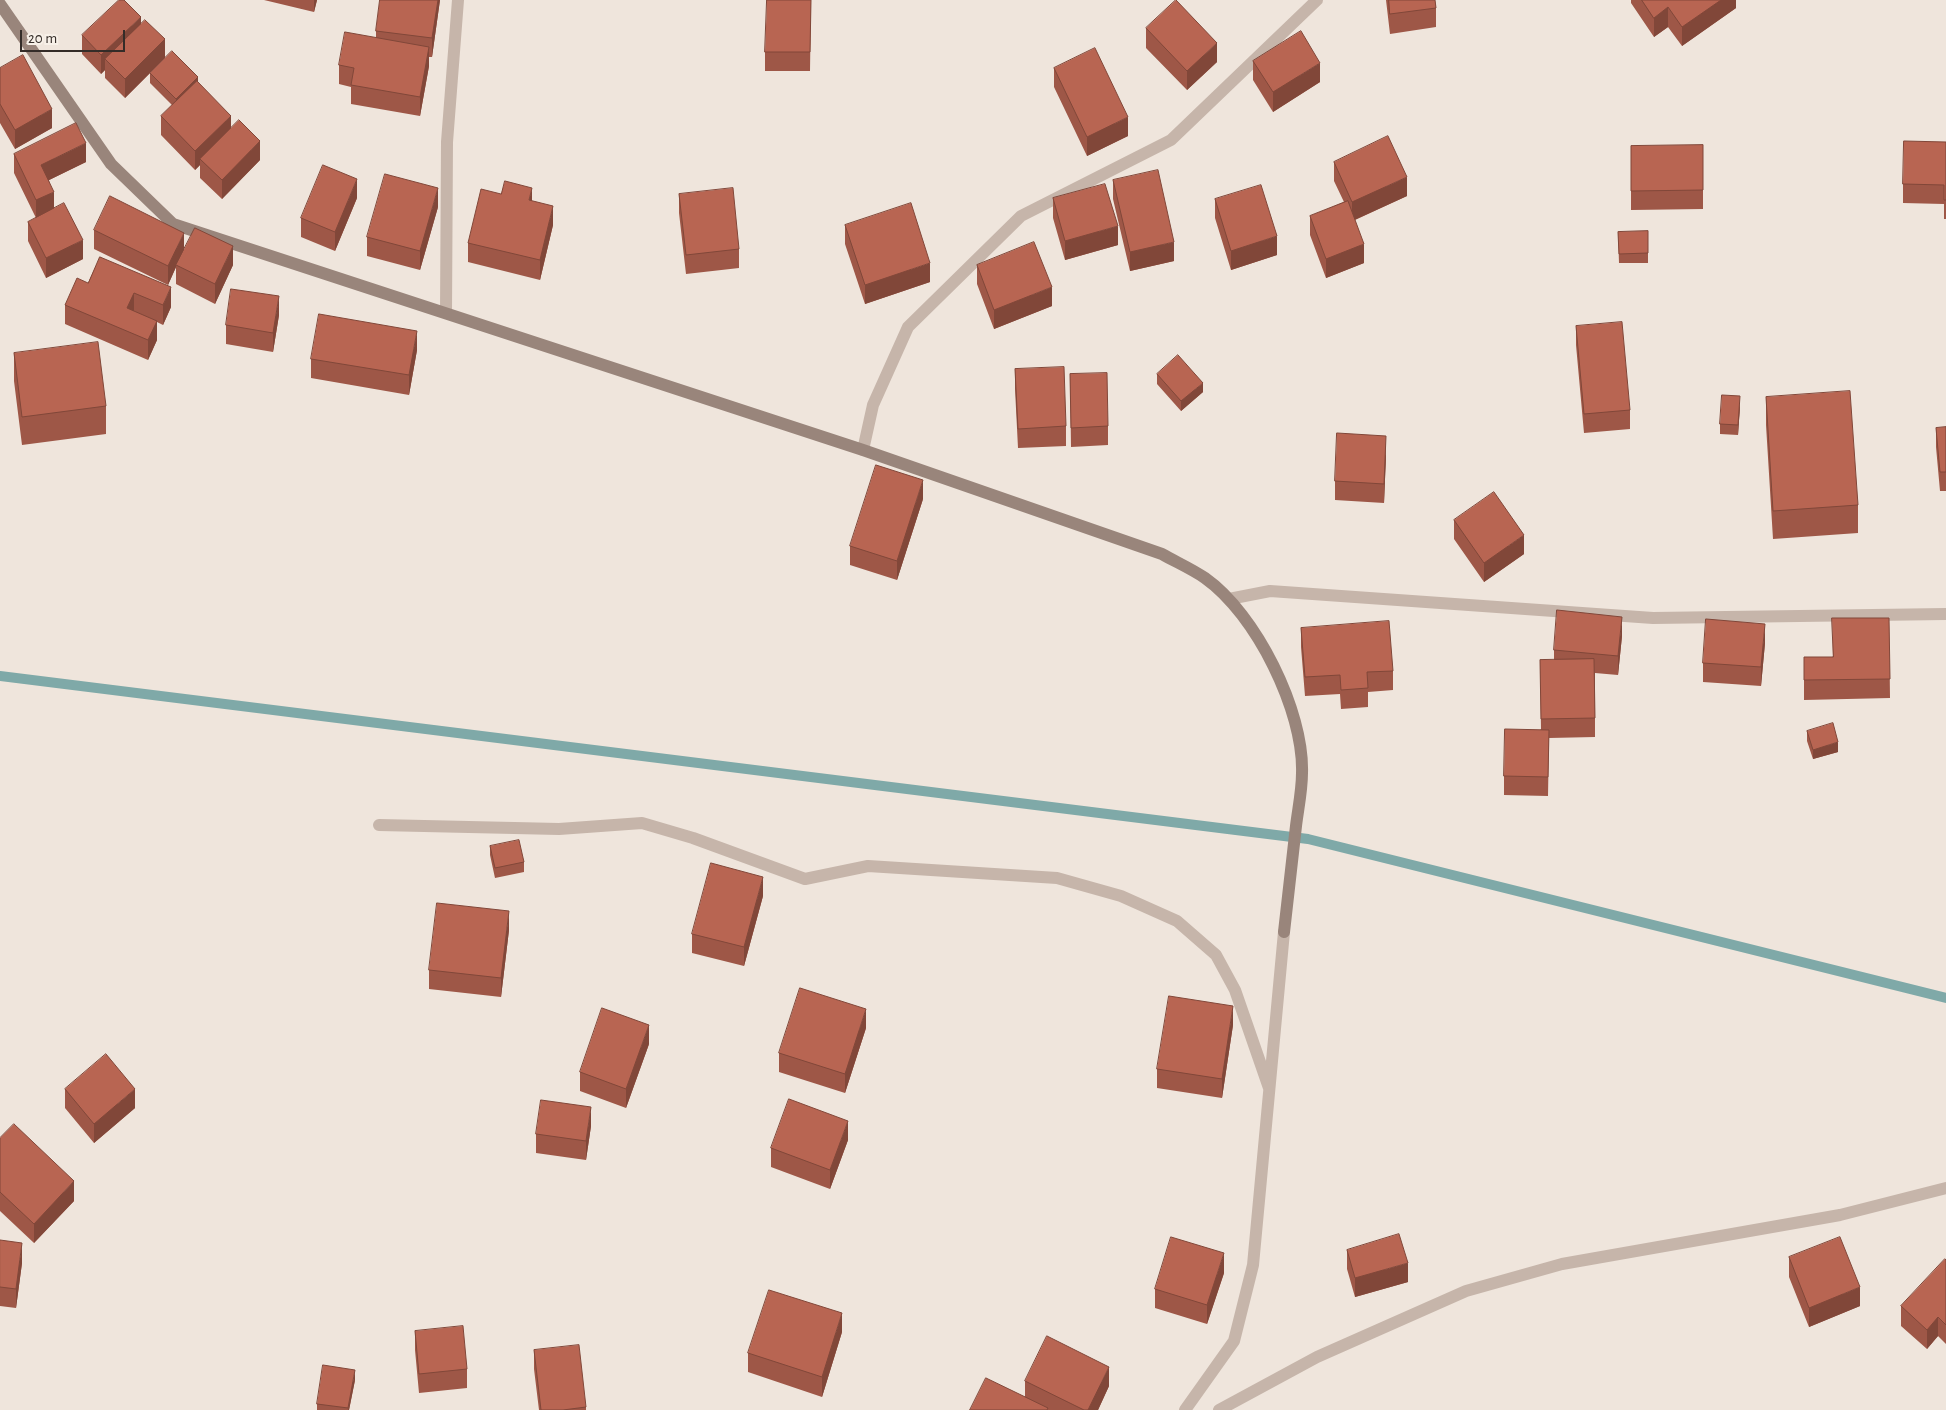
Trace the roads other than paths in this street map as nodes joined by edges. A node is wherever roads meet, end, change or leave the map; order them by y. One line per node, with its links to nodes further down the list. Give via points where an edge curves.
1 (458, 0): 4 (street, via 447,142)
2 (1317, 0): 5 (street, via 1171,140 1021,216 908,327 873,404)
3 (0, 4): 4 (street, via 110,164 173,224)
4 (446, 312): 5 (street)
5 (863, 450): 6 (street, via 1162,554 1205,578)
6 (1229, 599): 7 (street, via 1270,591 1653,618); 9 (street, via 1276,670 1292,708 1302,772)
7 (1946, 614)
8 (379, 825): 9 (street, via 559,829 642,823 805,879 868,866 1057,878 1121,896 1177,921 1216,955 1235,990)
9 (1269, 1088): 11 (street, via 1252,1265 1234,1342)
10 (1946, 1188): 12 (street, via 1840,1215 1562,1264 1466,1291 1317,1358)
11 (1185, 1410)
12 (1219, 1410)

